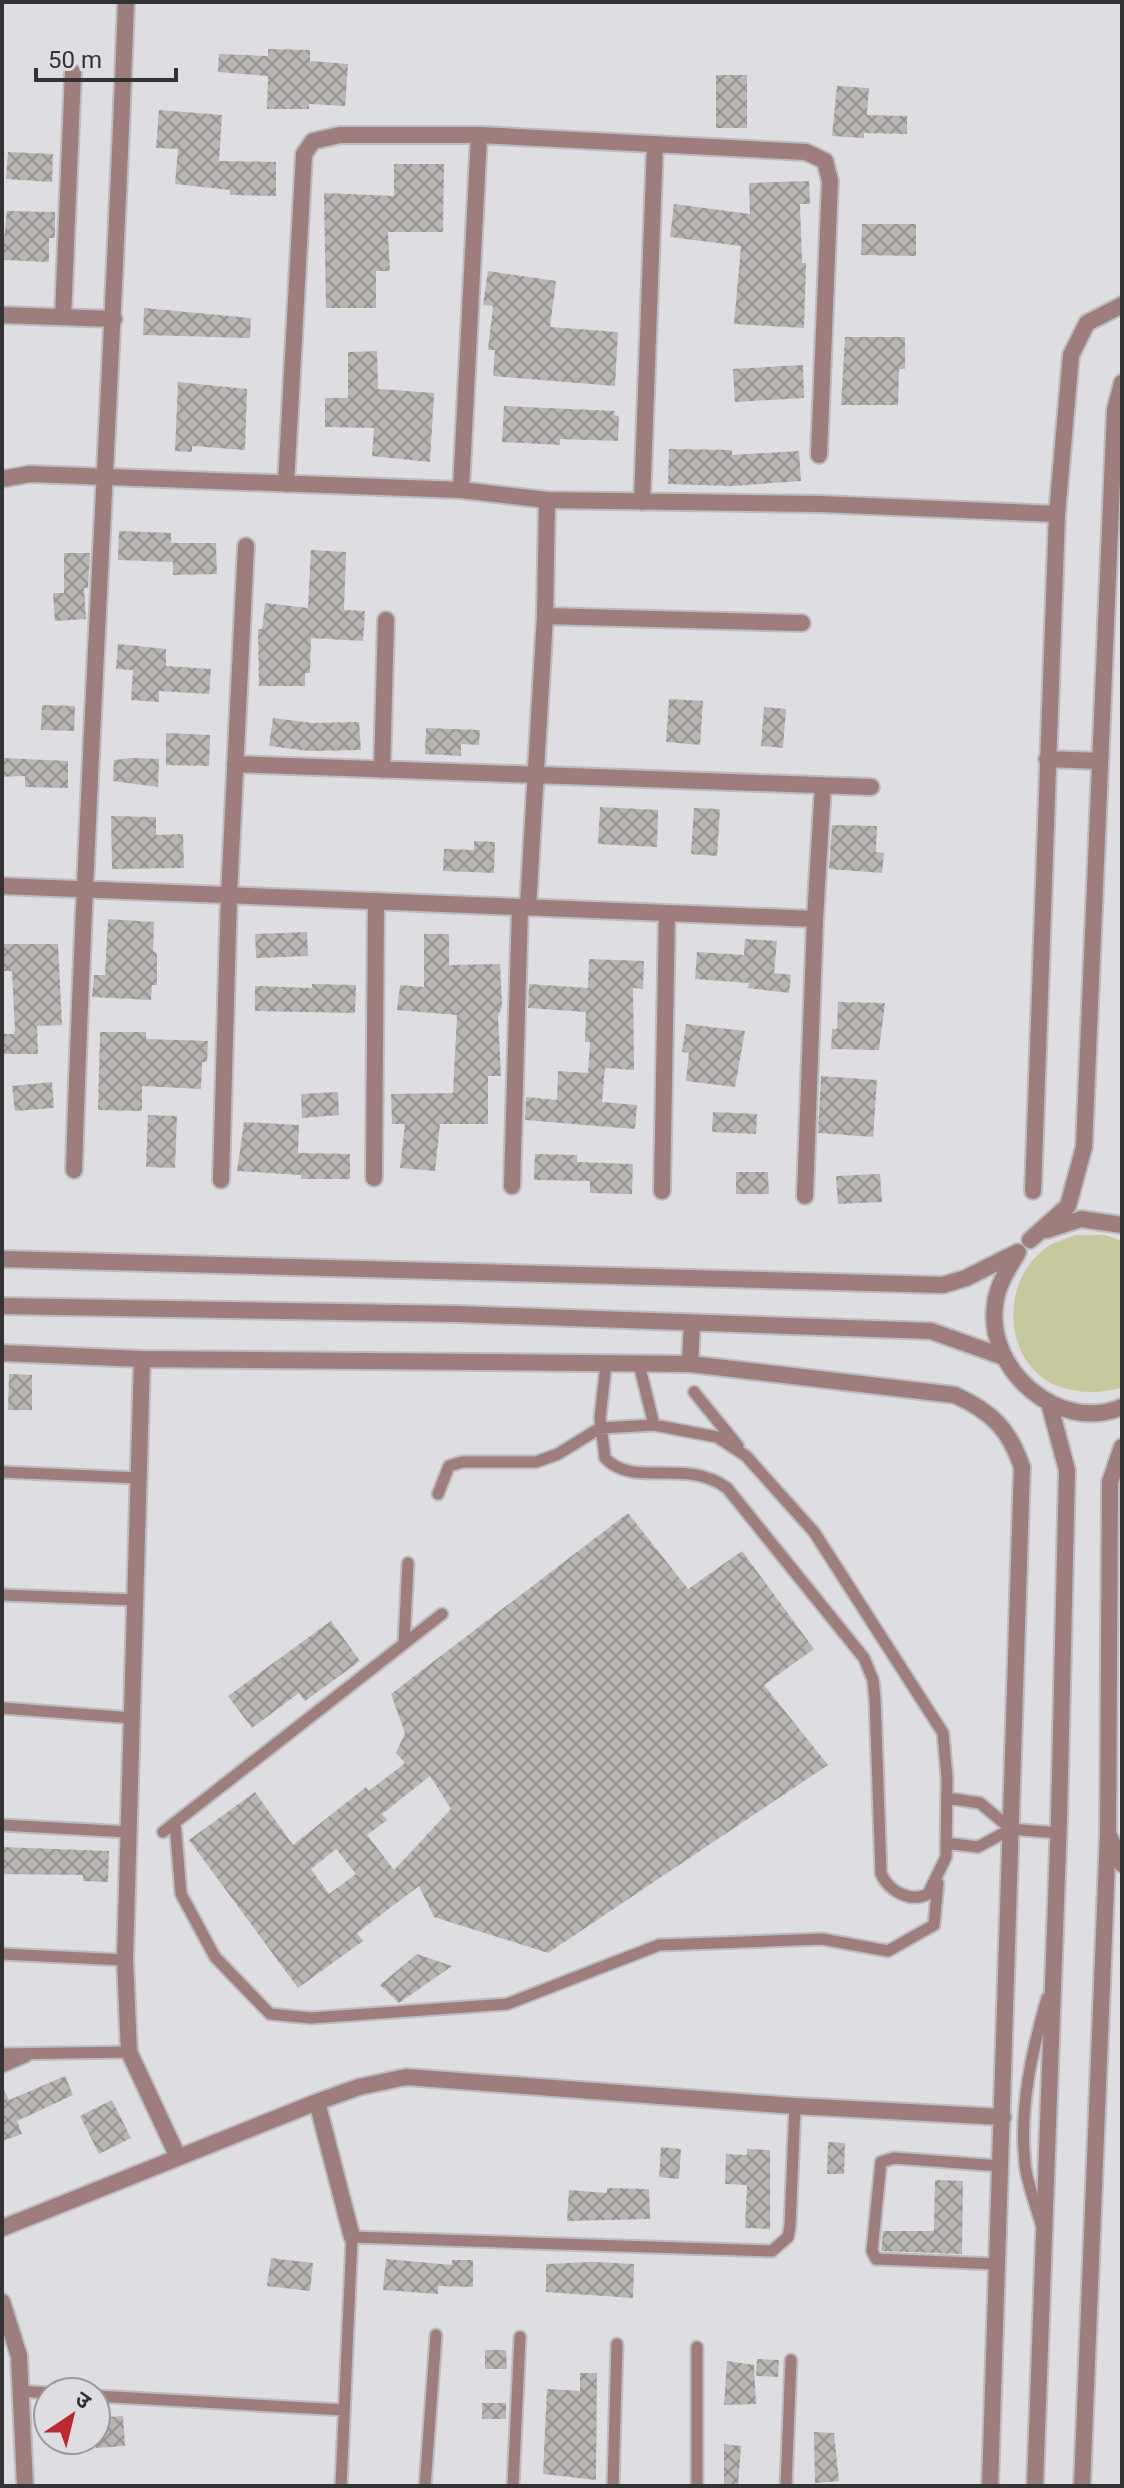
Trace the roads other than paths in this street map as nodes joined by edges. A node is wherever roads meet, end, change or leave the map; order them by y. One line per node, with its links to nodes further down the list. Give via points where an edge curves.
1 (126, 2): 8 (street)
2 (73, 73): 7 (street)
3 (479, 135): 4 (street); 13 (street, via 340,135 307,146); 14 (street)
4 (655, 144): 10 (street, via 806,152 825,161 830,181); 16 (street)
5 (1122, 305): 17 (street, via 1087,323 1071,355)
6 (2, 315): 7 (street)
7 (63, 317): 8 (street)
8 (114, 319): 11 (street)
9 (1122, 383): 23 (street, via 1115,410)
10 (819, 455)
11 (107, 477): 12 (street, via 30,474); 13 (street); 30 (street)
12 (2, 479)
13 (286, 484): 14 (street)
14 (461, 490): 15 (street)
15 (547, 500): 16 (street); 19 (street)
16 (642, 502): 17 (street)
17 (1057, 514): 22 (street)
18 (246, 546): 24 (street)
19 (545, 616): 21 (street); 26 (street)
20 (386, 620): 25 (street)
21 (802, 623)
22 (1047, 759): 23 (street); 41 (street)
23 (1100, 761): 44 (street, via 1084,1147 1068,1206)
24 (235, 764): 25 (street); 31 (street)
25 (382, 770): 26 (street)
26 (535, 776): 27 (street); 33 (street)
27 (823, 785): 28 (street); 35 (street)
28 (871, 787)
29 (2, 886): 30 (street)
30 (83, 889): 31 (street); 36 (street)
31 (229, 895): 32 (street); 38 (street)
32 (376, 901): 33 (street); 37 (street)
33 (524, 907): 34 (street); 39 (street)
34 (667, 913): 35 (street); 40 (street)
35 (815, 919): 42 (street)
36 (74, 1170)
37 (374, 1178)
38 (221, 1180)
39 (512, 1186)
40 (662, 1191)
41 (1033, 1191)
42 (805, 1196)
43 (1122, 1225): 44 (street, via 1081,1219 1054,1226)
44 (1024, 1246): 45 (street, via 943,1285); 49 (street, via 1003,1276 995,1306 995,1332)
45 (2, 1259)
46 (2, 1306): 47 (street)
47 (692, 1323): 49 (street, via 931,1331); 53 (street)
48 (2, 1353): 50 (street)
49 (1004, 1357): 55 (street, via 1022,1384)
50 (142, 1359): 51 (street); 62 (street)
51 (606, 1364): 52 (street); 58 (lane)
52 (639, 1364): 53 (street); 57 (lane)
53 (690, 1364): 74 (street, via 955,1395 977,1405 1012,1438 1022,1467)
54 (694, 1392): 60 (lane)
55 (1049, 1403): 56 (street, via 1081,1412); 77 (street, via 1067,1470)
56 (1122, 1407)
57 (654, 1425): 58 (lane); 60 (lane, via 717,1437)
58 (600, 1428): 63 (lane, via 536,1462 449,1466); 81 (lane, via 605,1458 623,1472 695,1474 727,1488 864,1658 875,1699 881,1874 893,1890 910,1897 928,1894)
59 (1122, 1447): 78 (street, via 1110,1491)
60 (746, 1456): 71 (lane, via 814,1532 943,1733)
61 (2, 1472): 62 (lane)
62 (139, 1478): 66 (street)
63 (438, 1494)
64 (408, 1563): 68 (lane)
65 (2, 1595): 66 (lane)
66 (135, 1600): 70 (street)
67 (442, 1614): 68 (lane)
68 (404, 1643): 72 (lane)
69 (2, 1708): 70 (lane)
70 (132, 1718): 75 (street)
71 (947, 1798): 74 (lane, via 980,1803); 79 (lane)
72 (175, 1823): 76 (lane); 81 (lane, via 181,1894 215,1957 270,2014 311,2018 507,2004 659,1945 822,1939 888,1951 934,1925)
73 (2, 1825): 75 (lane)
74 (1011, 1829): 77 (lane); 79 (lane, via 978,1847); 90 (street)
75 (129, 1832): 83 (street)
76 (163, 1832)
77 (1059, 1833): 114 (street)
78 (1108, 1834): 80 (street); 115 (street)
79 (946, 1843): 81 (lane)
80 (1122, 1864)
81 (939, 1877)
82 (2, 1954): 83 (lane)
83 (125, 1960): 84 (street)
84 (129, 2052): 86 (lane); 91 (street)
85 (2, 2054): 86 (lane)
86 (31, 2055): 87 (lane)
87 (2, 2067)
88 (317, 2102): 89 (street, via 406,2077 441,2077); 91 (street); 94 (street)
89 (795, 2106): 90 (street); 94 (lane, via 790,2226 788,2237 772,2251)
90 (1003, 2117): 92 (street)
91 (178, 2157): 93 (street)
92 (1001, 2166): 95 (street); 95 (lane, via 894,2158 881,2162 872,2251 876,2259)
93 (2, 2228)
94 (352, 2237): 105 (lane)
95 (997, 2264): 113 (street)
96 (2, 2302): 102 (street, via 19,2356)
97 (436, 2335): 108 (lane)
98 (520, 2337): 109 (lane)
99 (617, 2344): 110 (lane)
100 (697, 2347): 111 (lane)
101 (791, 2360): 112 (lane)
102 (23, 2391): 103 (lane); 106 (street)
103 (32, 2392)
104 (112, 2397): 105 (lane)
105 (344, 2410): 107 (lane)
106 (25, 2486)
107 (341, 2486)
108 (425, 2486)
109 (513, 2486)
110 (613, 2486)
111 (697, 2486)
112 (786, 2486)
113 (990, 2486)
114 (1035, 2486)
115 (1082, 2486)

